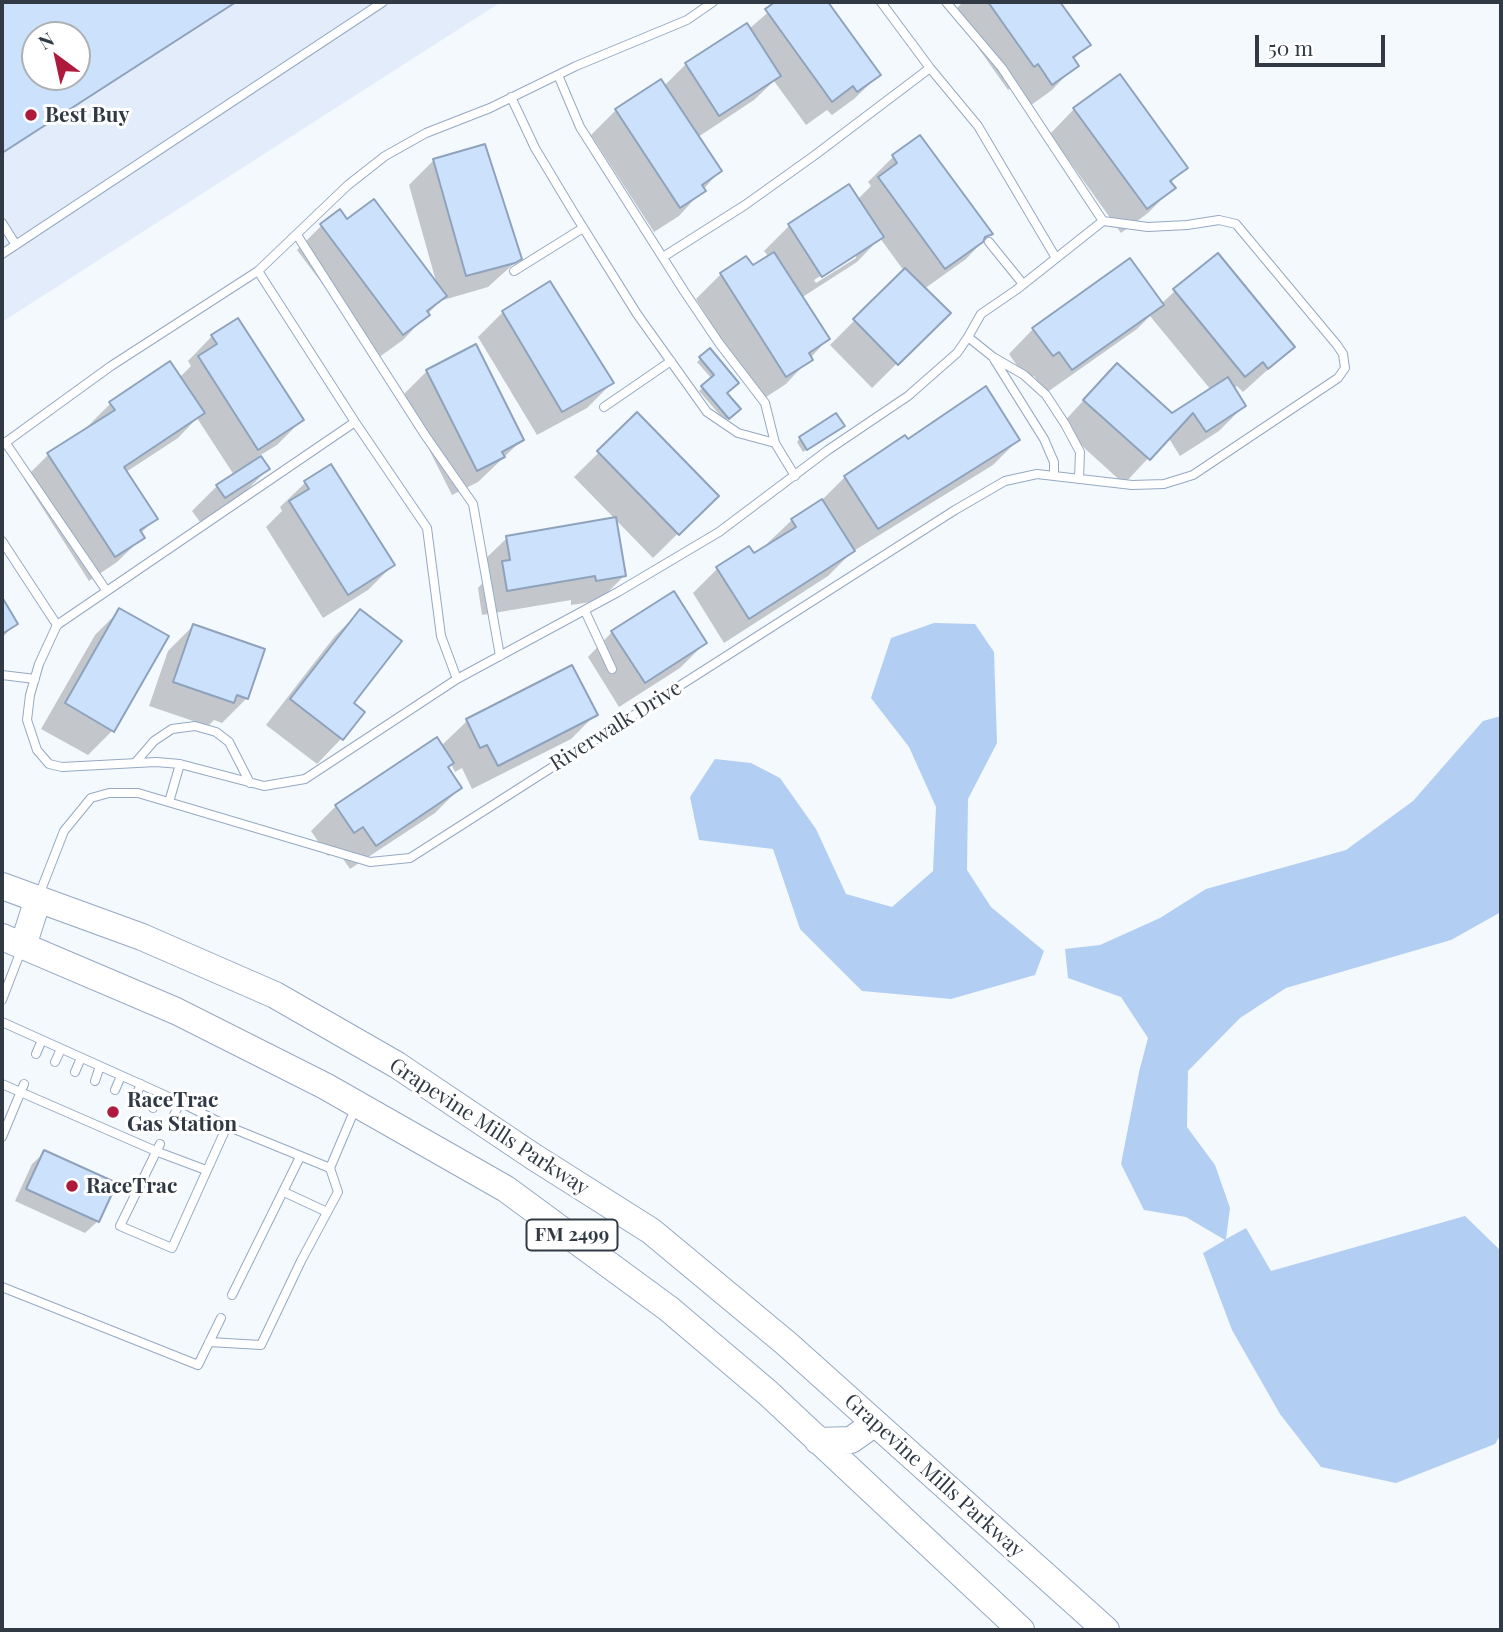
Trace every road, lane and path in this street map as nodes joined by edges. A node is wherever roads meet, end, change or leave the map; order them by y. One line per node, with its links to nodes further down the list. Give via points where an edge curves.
1 (383, 2): 13 (lane)
2 (713, 2): 6 (lane, via 687,20)
3 (881, 2): 5 (lane)
4 (946, 2): 8 (lane, via 1002,68)
5 (930, 68): 15 (lane, via 805,162); 16 (lane, via 978,126)
6 (558, 75): 7 (lane); 15 (lane, via 580,127)
7 (512, 97): 10 (lane, via 535,148); 11 (lane, via 426,133 385,156)
8 (1103, 221): 16 (lane); 29 (lane, Riverwalk Drive, via 1147,227 1219,219 1236,224 1343,354 1345,368 1338,378 1194,475 1164,484)
9 (2, 223): 13 (lane)
10 (583, 228): 18 (lane); 22 (lane)
11 (297, 235): 17 (lane); 34 (lane, via 472,504)
12 (989, 242): 19 (lane)
13 (16, 245): 14 (lane)
14 (2, 254)
15 (663, 257): 25 (lane, via 765,403)
16 (1056, 258): 19 (lane)
17 (258, 271): 24 (lane); 26 (lane, via 111,366)
18 (514, 271)
19 (1023, 284): 20 (lane, via 981,314)
20 (968, 337): 21 (lane); 28 (lane, via 957,353 908,396)
21 (992, 356): 27 (lane, via 1044,439); 29 (lane, via 1046,395 1080,452)
22 (670, 361): 23 (lane); 25 (lane, via 707,412 738,433)
23 (604, 407)
24 (355, 422): 31 (lane); 38 (lane, via 427,528 441,636)
25 (775, 443): 28 (lane)
26 (3, 444): 31 (lane)
27 (1054, 474): 29 (lane, Riverwalk Drive); 42 (lane, Riverwalk Drive, via 1005,481 955,510 410,858 370,862)
28 (795, 476): 32 (lane, via 719,532)
29 (1079, 479)
30 (2, 541): 33 (lane)
31 (106, 590): 33 (lane)
32 (585, 611): 34 (lane); 35 (lane)
33 (57, 625): 37 (lane)
34 (500, 656): 38 (lane)
35 (612, 669)
36 (2, 675): 37 (lane)
37 (35, 679): 39 (lane, via 27,720 37,750 48,764)
38 (457, 679): 41 (lane, via 305,779 264,786)
39 (135, 763): 40 (lane); 41 (lane, via 172,729 195,726 216,732 229,742)
40 (180, 764): 41 (lane); 42 (lane)
41 (250, 783)
42 (169, 802): 44 (lane, Riverwalk Drive, via 138,793 91,798 64,831)
43 (2, 886): 44 (main road, Grapevine Mills Parkway / FM 2499)
44 (38, 899): 45 (main road); 81 (main road, Grapevine Mills Parkway / FM 2499, via 142,937 275,995 397,1065 651,1231)
45 (12, 941): 46 (lane); 66 (main road, Grapevine Mills Parkway / FM 2499, via 176,1011)
46 (2, 1000)
47 (2, 1022): 48 (lane)
48 (42, 1040): 49 (lane); 50 (lane)
49 (61, 1049): 51 (lane); 52 (lane)
50 (36, 1054)
51 (81, 1058): 53 (lane); 54 (lane)
52 (55, 1062)
53 (100, 1066): 55 (lane); 56 (lane)
54 (75, 1072)
55 (121, 1076): 58 (lane); 60 (lane)
56 (95, 1081)
57 (2, 1084): 59 (lane)
58 (141, 1084): 62 (lane); 63 (lane)
59 (22, 1088): 64 (lane); 70 (lane)
60 (115, 1090)
61 (42, 1092): 64 (lane)
62 (161, 1094): 65 (lane); 67 (lane)
63 (135, 1098)
64 (38, 1101): 71 (lane, via 61,1105)
65 (180, 1102): 68 (lane); 69 (lane)
66 (358, 1103): 73 (lane); 82 (main road, Grapevine Mills Parkway / FM 2499, via 506,1189 573,1236 668,1309)
67 (153, 1108)
68 (174, 1115)
69 (227, 1126): 72 (lane); 74 (lane)
70 (2, 1137)
71 (159, 1148): 74 (lane); 74 (lane, via 120,1226 172,1248)
72 (300, 1157): 73 (lane); 75 (lane)
73 (330, 1168): 76 (lane, via 338,1192)
74 (206, 1170)
75 (284, 1192): 76 (lane); 78 (lane)
76 (327, 1212): 80 (lane, via 261,1345)
77 (2, 1287): 80 (lane, via 198,1365)
78 (232, 1295)
79 (221, 1318): 80 (lane)
80 (209, 1342)
81 (875, 1423): 82 (main road, via 851,1440); 84 (main road, Grapevine Mills Parkway / FM 2499)
82 (818, 1441): 83 (main road, Grapevine Mills Parkway / FM 2499)
83 (1021, 1630)
84 (1106, 1630)

